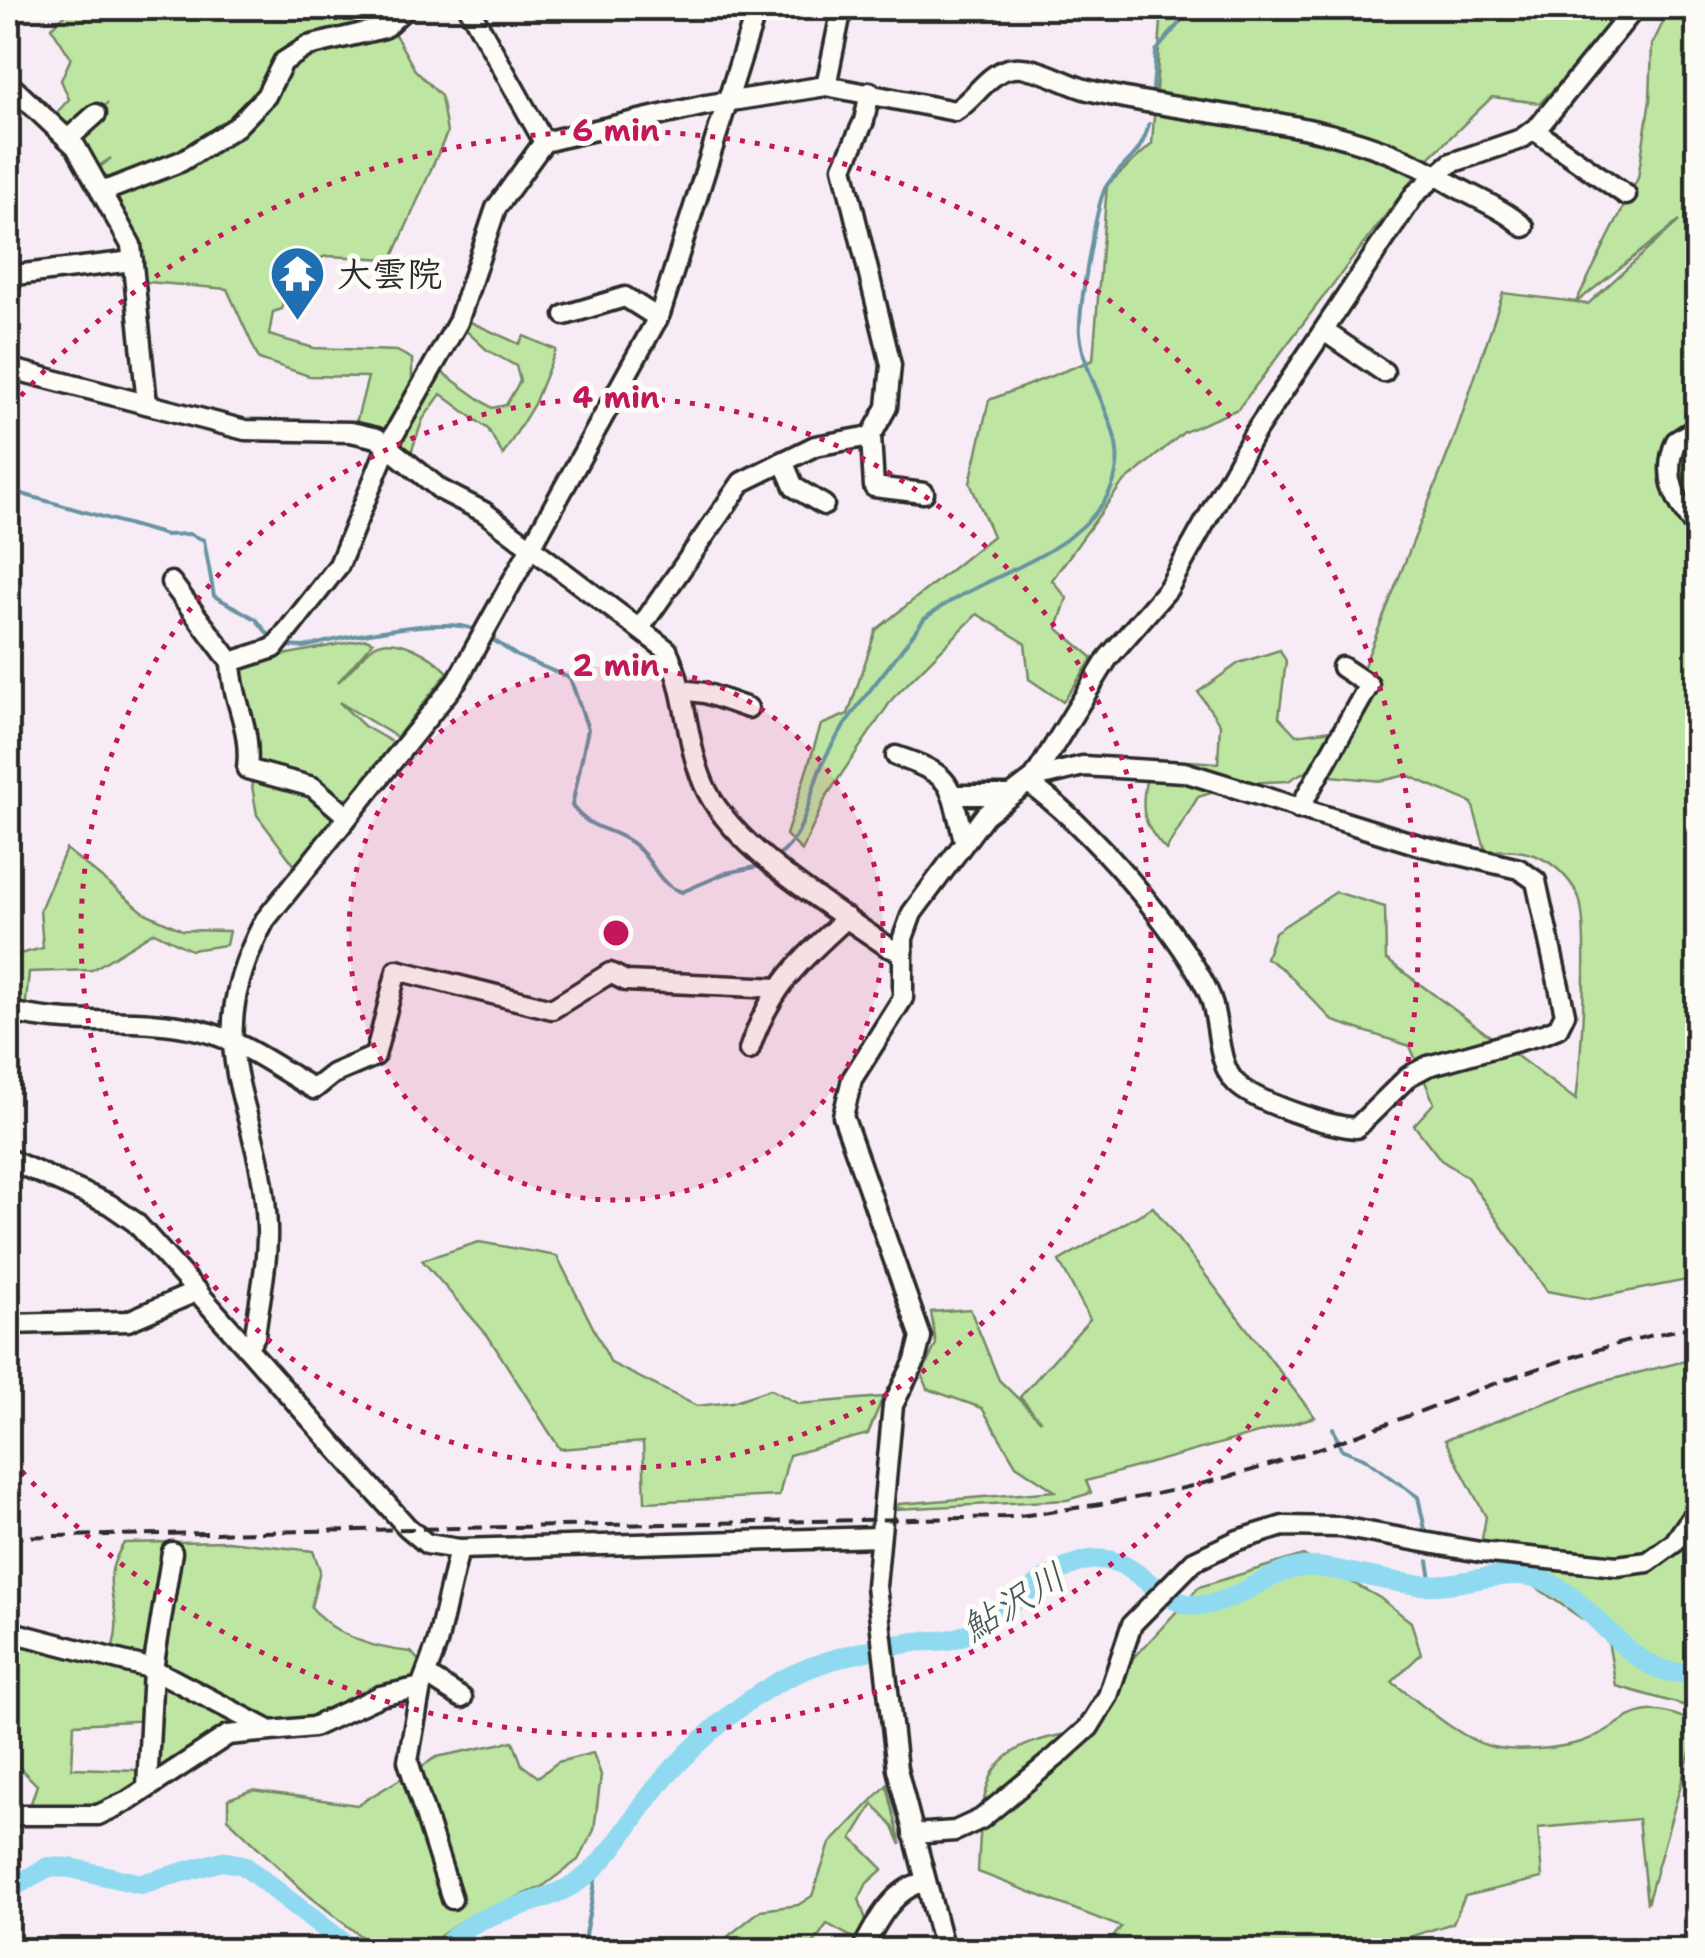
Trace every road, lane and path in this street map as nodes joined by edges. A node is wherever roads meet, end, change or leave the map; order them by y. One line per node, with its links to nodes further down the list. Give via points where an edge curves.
1 (406, 8): 15 (street, via 384,28 308,46 283,62 266,96 236,128 182,160)
2 (468, 8): 13 (street)
3 (757, 8): 9 (street)
4 (842, 8): 7 (street)
5 (1635, 8): 11 (street)
6 (8, 83): 12 (street)
7 (826, 86): 8 (street); 9 (street)
8 (870, 92): 14 (street, via 955,111 1006,69 1023,67 1169,109 1330,130); 27 (street, via 844,167 891,365 887,407)
9 (724, 104): 13 (street); 21 (street)
10 (96, 114): 12 (street)
11 (1534, 130): 14 (street); 16 (street)
12 (68, 139): 15 (street)
13 (544, 142): 28 (street, via 496,208 458,322)
14 (1437, 173): 17 (street); 22 (street, via 1415,194)
15 (102, 192): 18 (street)
16 (1626, 195)
17 (1524, 227)
18 (133, 261): 19 (street, via 15,274); 25 (street)
19 (8, 287)
20 (564, 315): 21 (street, via 625,297)
21 (658, 318): 33 (street)
22 (1324, 331): 24 (street); 41 (street, via 1234,467 1180,571 1091,683)
23 (8, 368): 25 (street)
24 (1384, 372)
25 (147, 404): 28 (street, via 245,430 351,432)
26 (1698, 428): 32 (street, via 1676,441 1668,478)
27 (871, 436): 29 (street, via 815,446); 30 (street, via 874,487)
28 (387, 447): 33 (street); 36 (street, via 340,565 279,642)
29 (783, 461): 31 (street, via 794,487); 35 (street, via 742,482 726,499)
30 (924, 493)
31 (824, 505)
32 (1698, 531)
33 (530, 546): 35 (street); 45 (street, via 457,681)
34 (171, 582): 36 (street)
35 (640, 628): 38 (street, via 666,650)
36 (231, 662): 45 (street, via 232,689 247,721 247,769 313,787)
37 (1342, 668): 44 (street, via 1369,686)
38 (682, 690): 39 (street); 47 (street, via 709,794 779,871)
39 (748, 708)
40 (896, 756): 42 (street, via 944,775)
41 (1031, 780): 43 (street); 44 (street, via 1083,766 1184,772); 44 (street, via 1083,826 1177,942 1210,997 1232,1081 1244,1090 1356,1128 1428,1066 1558,1028 1565,1014 1536,881 1519,869)
42 (955, 795): 43 (street); 46 (street)
43 (1010, 795): 46 (street)
44 (1299, 809)
45 (348, 817): 51 (street, via 252,944)
46 (964, 840): 48 (street, via 905,927)
47 (847, 918): 48 (street); 49 (street)
48 (903, 952): 58 (street, via 903,998 843,1104 845,1132 920,1337 892,1406)
49 (778, 988): 51 (street, via 626,981 610,973 552,1009 396,970 375,1056 314,1089); 52 (street)
50 (8, 1011): 51 (street, via 194,1028)
51 (230, 1039): 56 (street, via 267,1229 255,1336)
52 (749, 1050)
53 (8, 1159): 54 (street, via 135,1222)
54 (198, 1291): 55 (street, via 128,1322); 56 (street)
55 (8, 1324)
56 (246, 1347): 59 (street, via 417,1537)
57 (1698, 1508): 68 (street, via 1674,1543 1648,1562 1618,1566 1283,1526 1194,1561 1132,1624 1108,1696 1088,1727 981,1819 955,1830)
58 (882, 1528): 59 (street); 68 (street, via 875,1561 881,1626 897,1769)
59 (459, 1549): 63 (street)
60 (172, 1552): 62 (street)
61 (8, 1631): 62 (street)
62 (153, 1668): 65 (street); 66 (street)
63 (423, 1681): 64 (street); 65 (street, via 313,1727); 70 (street, via 408,1762)
64 (462, 1698)
65 (271, 1731): 66 (street, via 228,1735)
66 (147, 1788): 67 (street, via 98,1814)
67 (8, 1814)
68 (914, 1834): 69 (street)
69 (926, 1882): 71 (street, via 909,1885 893,1901); 72 (street)
70 (452, 1900)
71 (862, 1950)
72 (944, 1950)

